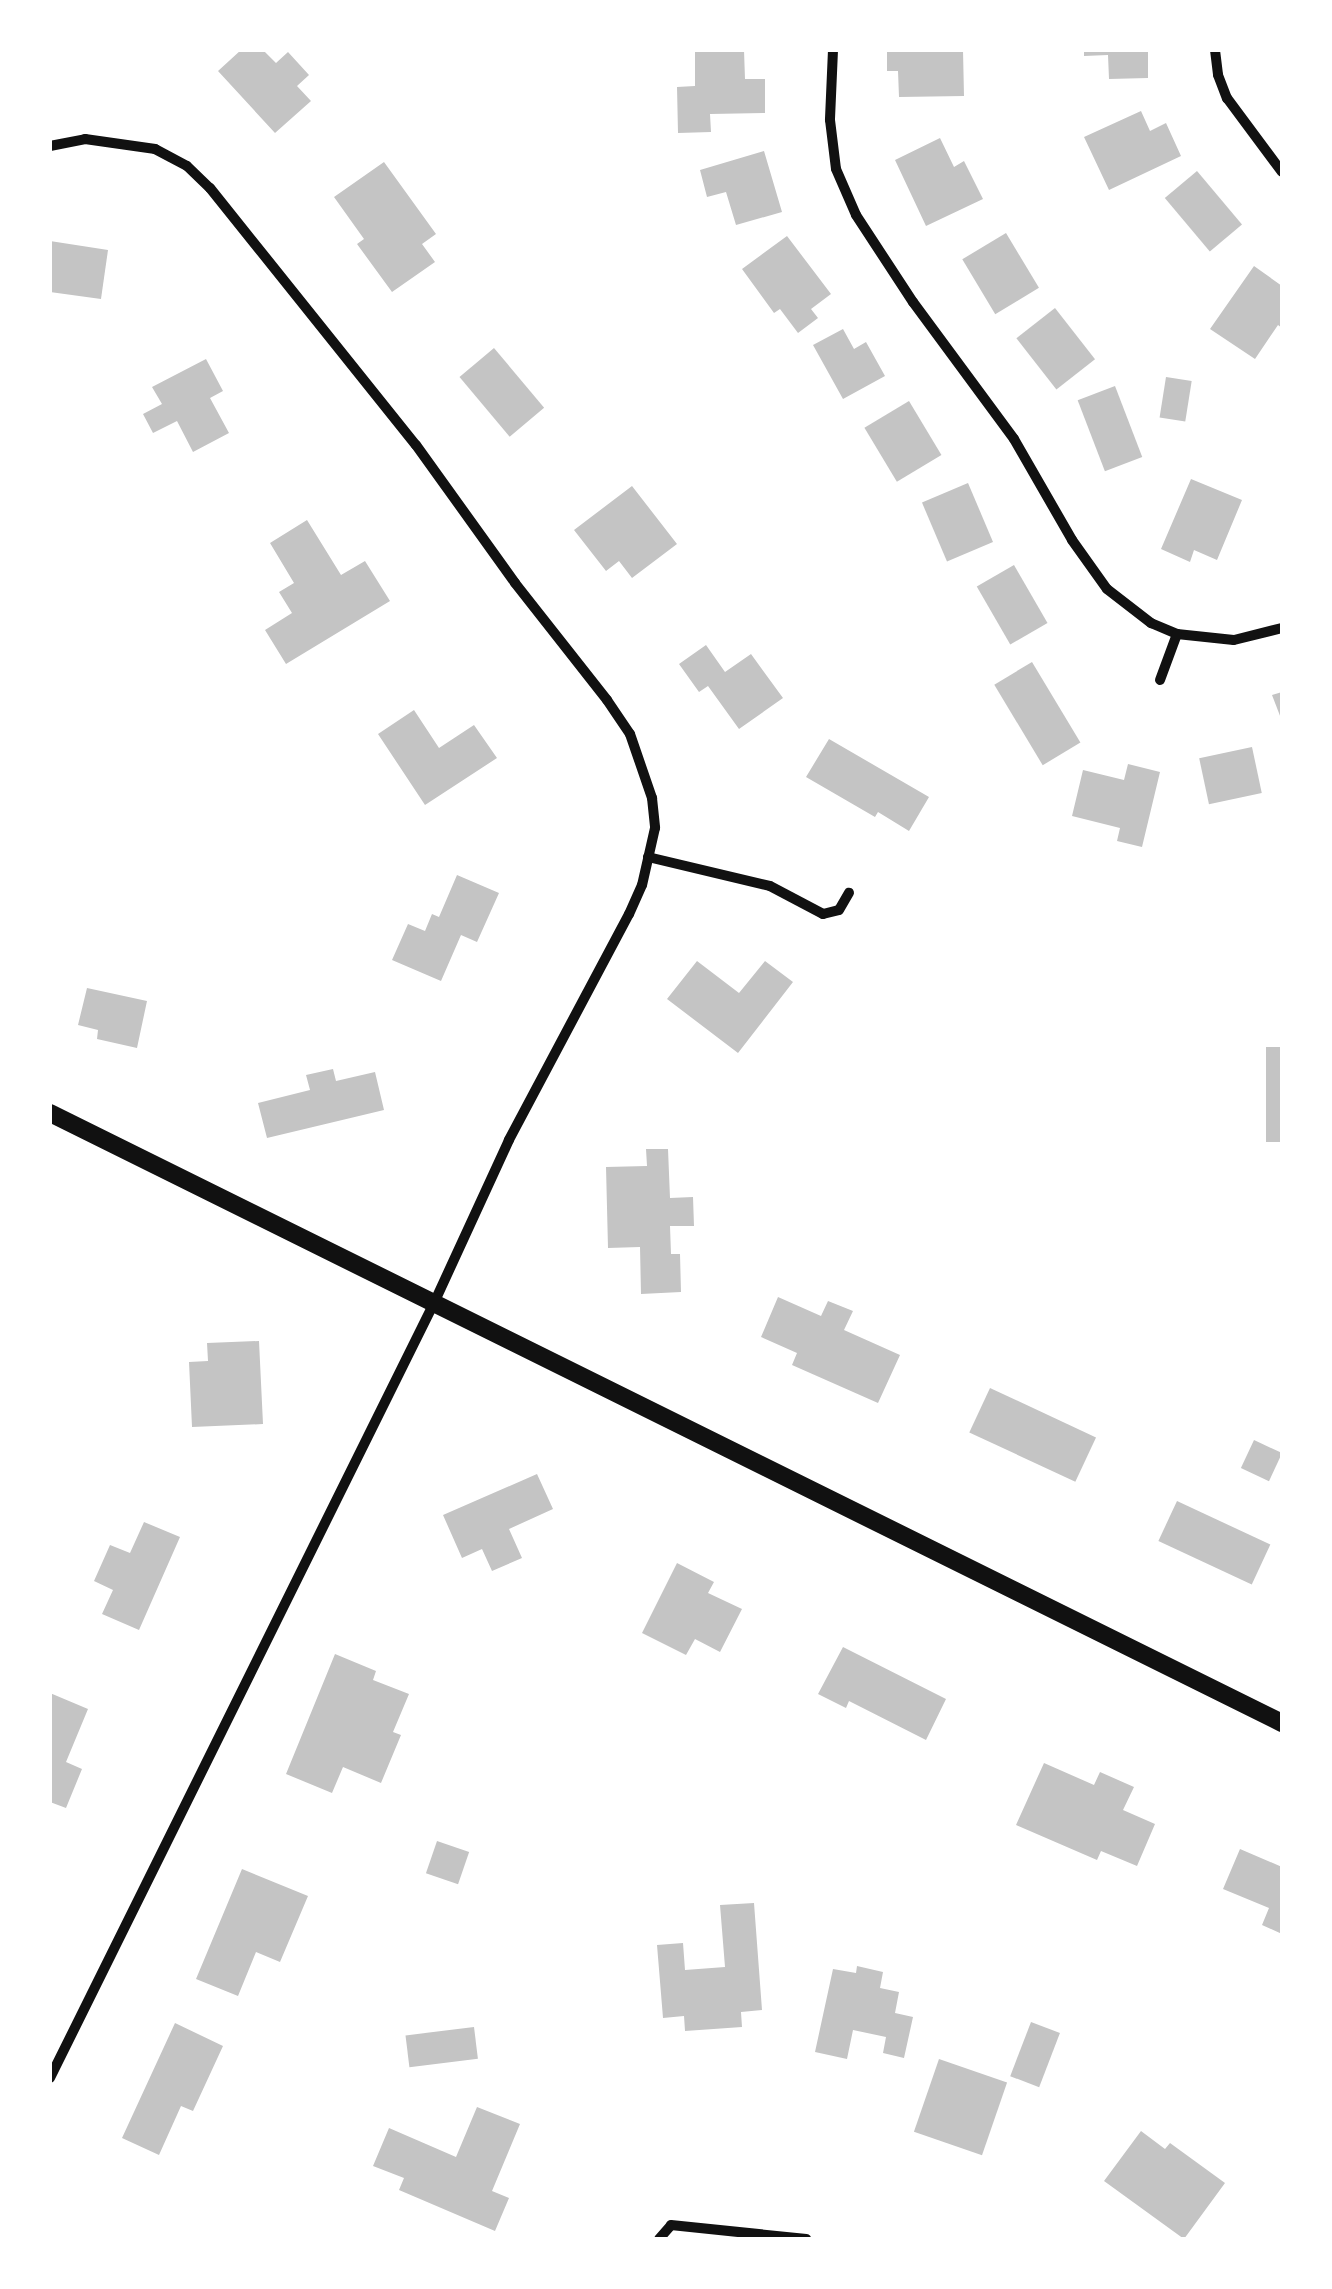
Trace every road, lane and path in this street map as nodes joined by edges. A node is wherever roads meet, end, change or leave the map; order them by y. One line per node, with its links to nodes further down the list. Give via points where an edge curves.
1 (833, 50): 6 (street, via 836,170 868,237 986,397 1106,588)
2 (1215, 50): 4 (street, via 1228,98)
3 (50, 146): 8 (street, via 85,139 156,149 210,188 416,445 630,734 652,798 655,828)
4 (1282, 172)
5 (1282, 628): 6 (street, via 1234,640)
6 (1176, 634): 7 (street)
7 (1160, 680)
8 (648, 857): 9 (street, via 770,886 824,914 839,910); 11 (street, via 629,914 508,1140)
9 (849, 893)
10 (50, 1113): 11 (street)
11 (434, 1302): 12 (street); 13 (street)
12 (1282, 1723)
13 (50, 2078)
14 (659, 2239): 15 (street, via 671,2225)
15 (806, 2239)

